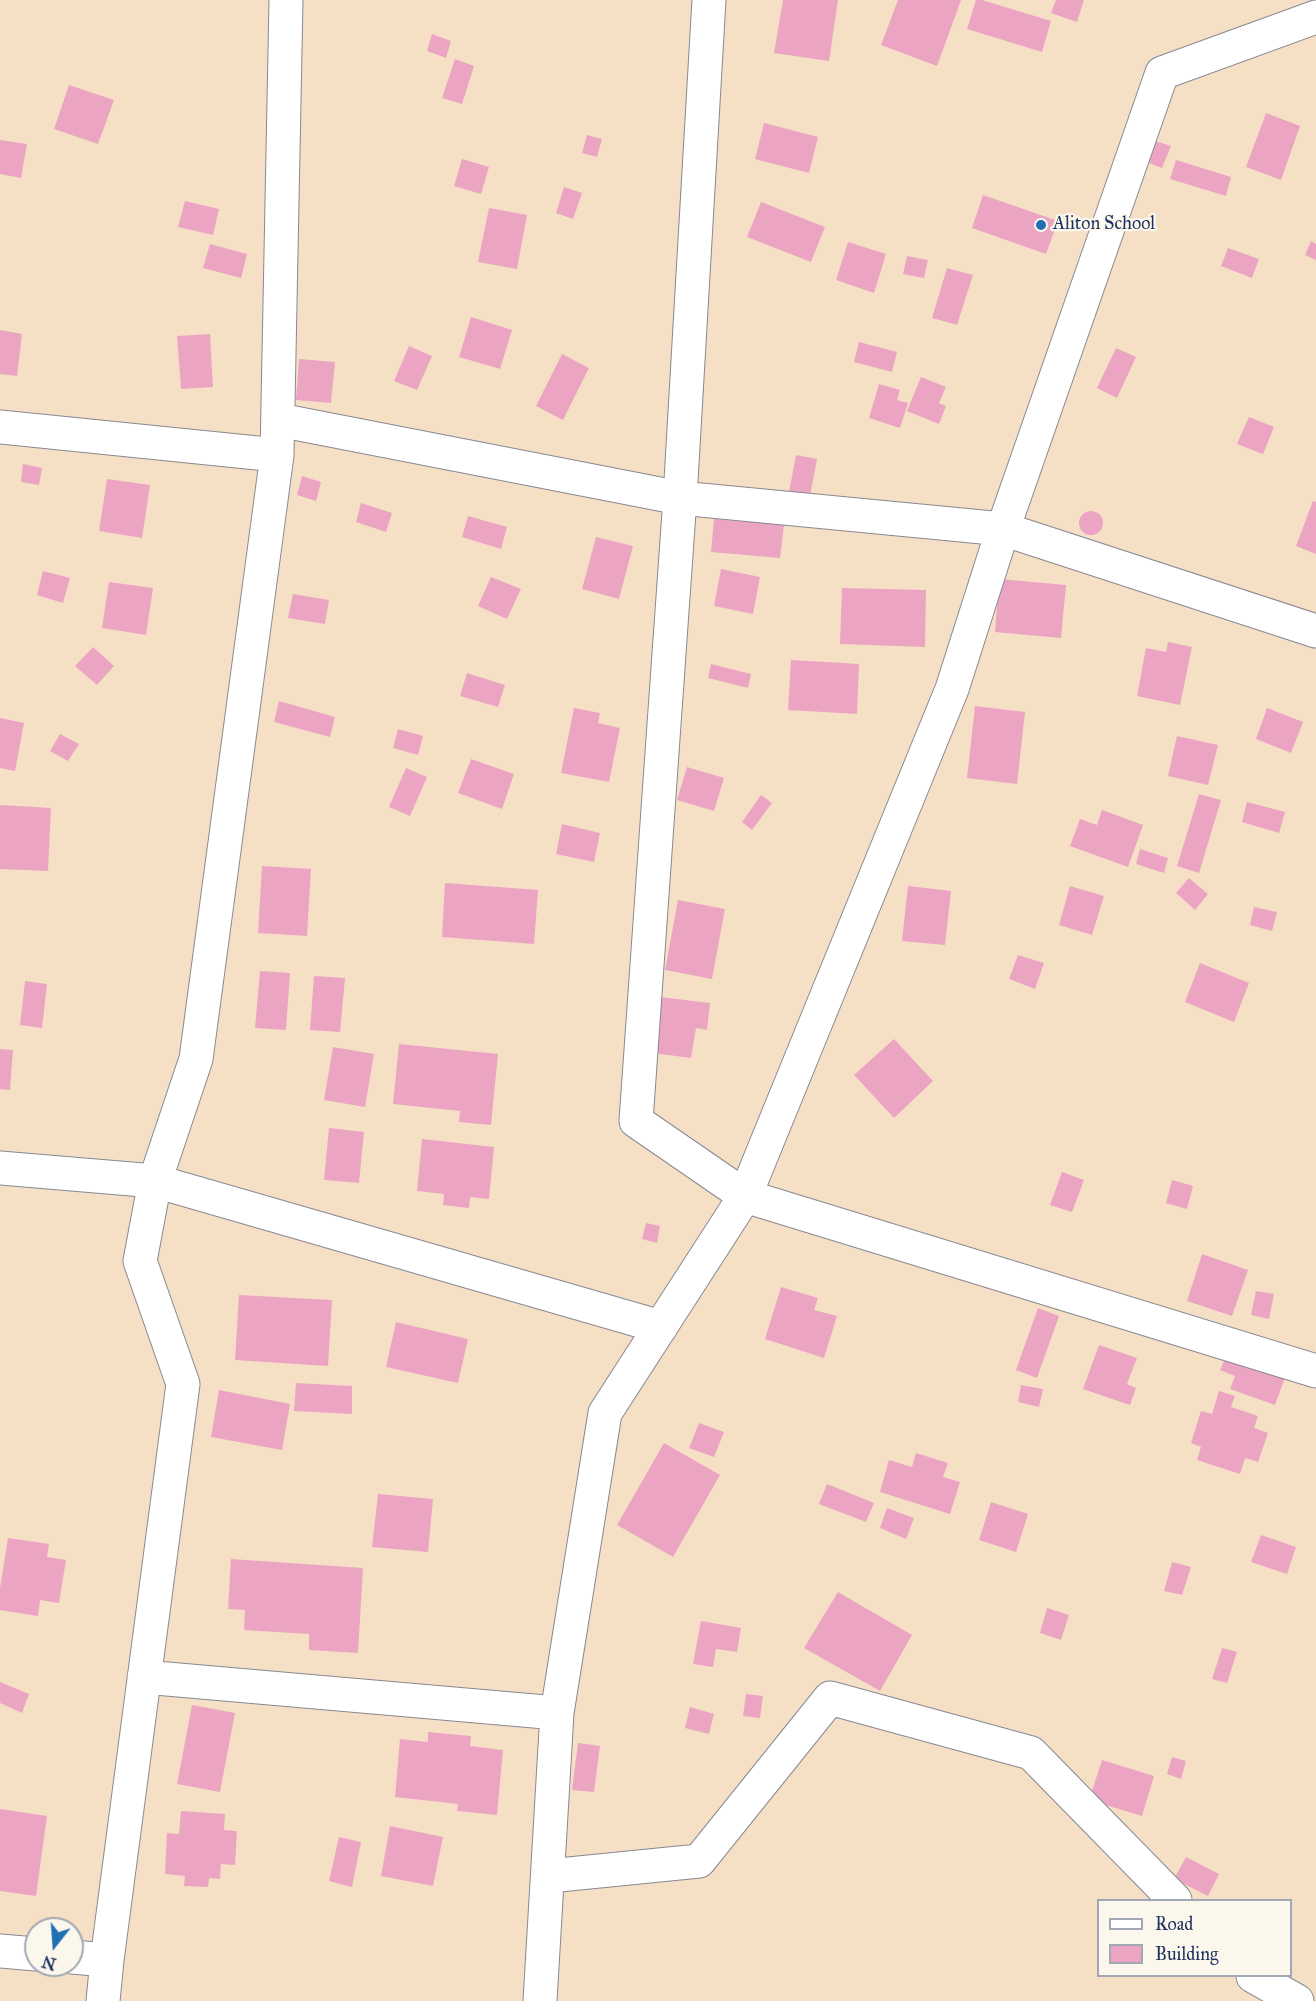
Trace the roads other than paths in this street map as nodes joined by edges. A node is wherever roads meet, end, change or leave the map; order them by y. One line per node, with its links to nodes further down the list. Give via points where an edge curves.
1 (286, 0): 4 (street)
2 (709, 0): 7 (street)
3 (1316, 17): 8 (street, via 1162,73)
4 (279, 420): 6 (street); 7 (street)
5 (0, 427): 6 (street)
6 (277, 454): 11 (street, via 196,1059)
7 (680, 498): 8 (street); 12 (street, via 636,1121)
8 (1003, 529): 9 (street); 12 (street, via 952,689)
9 (1316, 631)
10 (0, 1168): 11 (street)
11 (155, 1181): 13 (street); 15 (street, via 140,1261 183,1384)
12 (745, 1196): 13 (street); 14 (street)
13 (661, 1327): 16 (street, via 605,1413)
14 (1316, 1371)
15 (144, 1677): 16 (street); 22 (street)
16 (557, 1713): 17 (street)
17 (549, 1876): 18 (street, via 699,1861 830,1698 1031,1753); 25 (street)
18 (1174, 1899)
19 (0, 1951): 20 (street)
20 (24, 1953)
21 (84, 1958): 22 (street)
22 (106, 1960): 24 (street)
23 (1255, 1977): 26 (street)
24 (103, 2001)
25 (540, 2001)
26 (1297, 2001)

